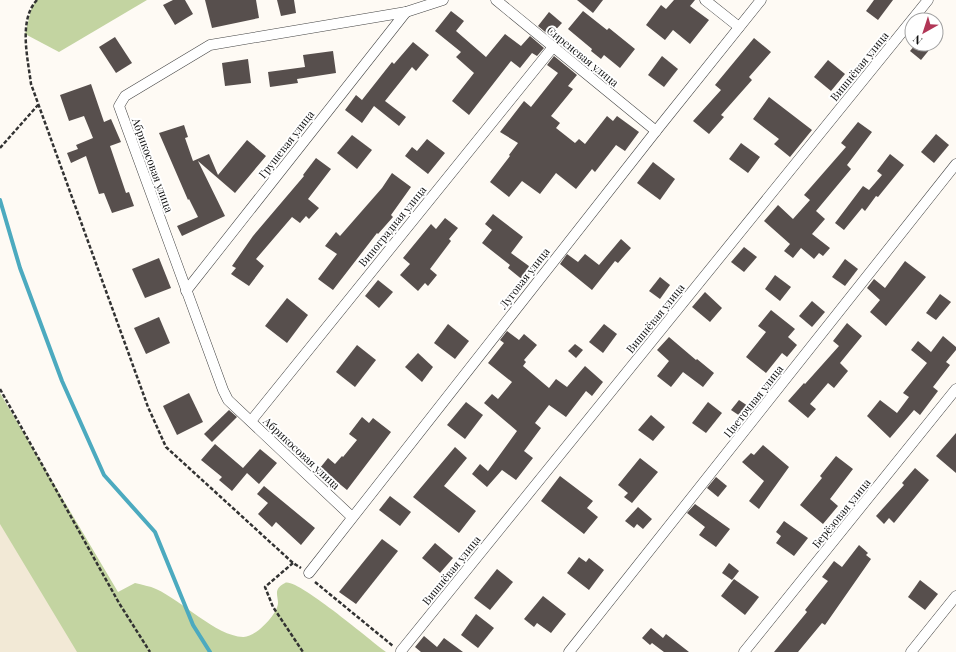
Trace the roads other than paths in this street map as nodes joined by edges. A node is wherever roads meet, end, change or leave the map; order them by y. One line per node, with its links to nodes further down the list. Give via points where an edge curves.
1 (443, 0): 6 (street, Абрикосовая улица)
2 (496, 0): 8 (street, Сиреневая улица)
3 (705, 0): 7 (street)
4 (761, 0): 7 (street, Луговая улица)
5 (928, 0): 17 (street, Вишнёвая улица)
6 (406, 12): 11 (street, Грушевая улица); 11 (street, Абрикосовая улица, via 210,46 126,96 118,106)
7 (739, 27): 9 (street, Луговая улица)
8 (552, 46): 9 (street, Сиреневая улица); 13 (street, Виноградная улица)
9 (656, 131): 14 (street, Луговая улица)
10 (956, 164): 18 (street, Цветочная улица)
11 (186, 291): 13 (street, Абрикосовая улица, via 228,400)
12 (956, 390): 19 (street, Берёзовая улица)
13 (251, 421): 14 (street, Абрикосовая улица)
14 (352, 517): 15 (street, Луговая улица)
15 (309, 572)
16 (956, 596): 20 (street)
17 (400, 651)
18 (569, 652)
19 (744, 652)
20 (911, 652)

